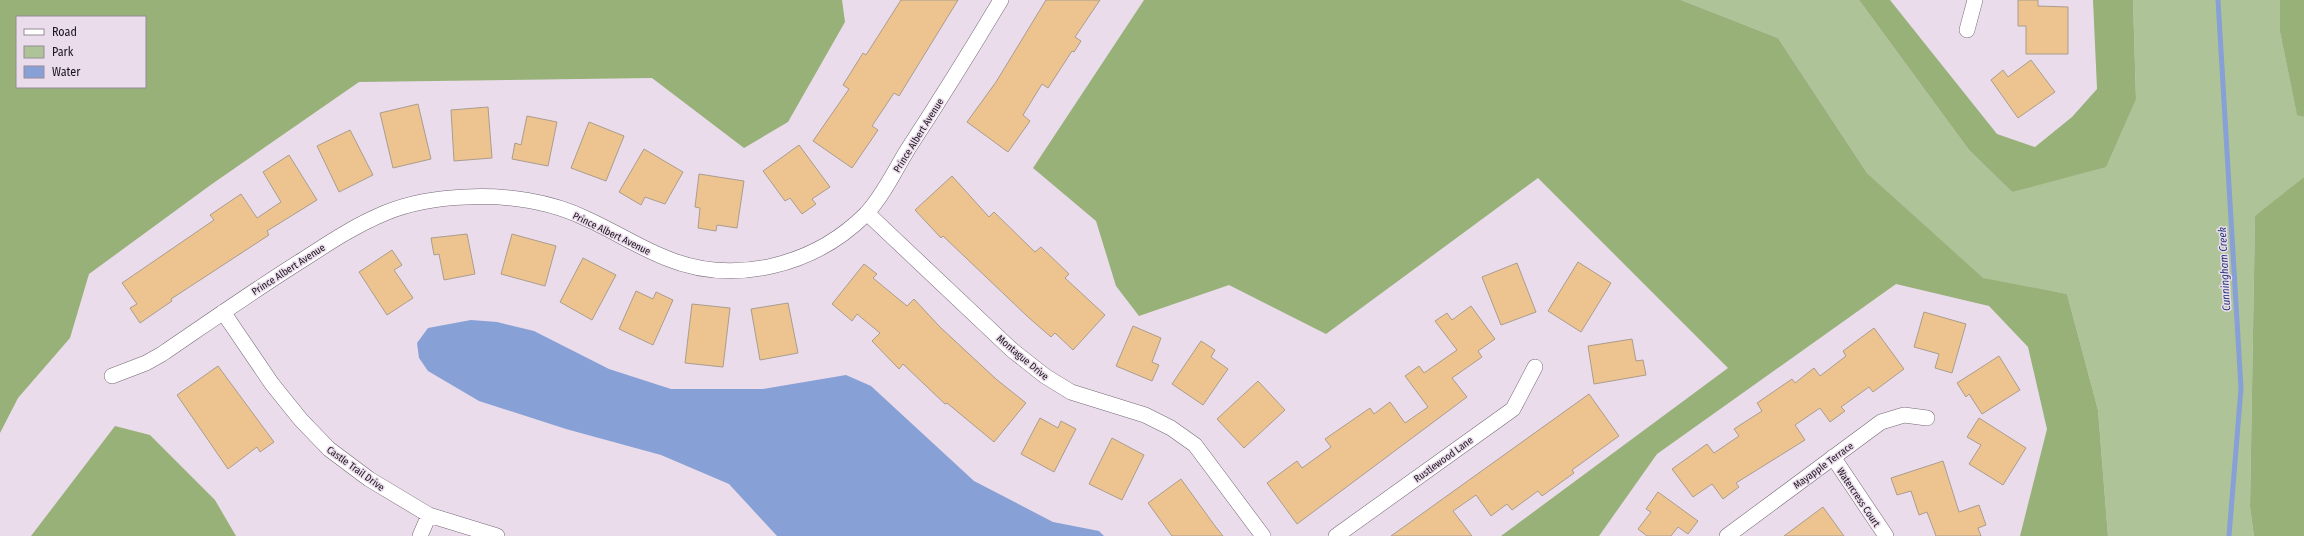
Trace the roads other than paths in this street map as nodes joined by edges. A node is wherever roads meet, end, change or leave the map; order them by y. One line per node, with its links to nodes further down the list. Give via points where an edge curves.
1 (1001, 0): 4 (street, Prince Albert Avenue)
2 (1975, 0): 3 (street)
3 (1967, 30)
4 (867, 213): 5 (street, Prince Albert Avenue, via 826,244 795,260 758,269 718,272 676,262 646,250 585,218 545,204 503,197 464,197 423,202 387,212 346,232); 13 (street, Montague Drive, via 1012,350 1044,376 1071,392 1145,415 1171,428 1194,445)
5 (223, 312): 7 (street, Prince Albert Avenue, via 162,354); 10 (street, Castle Trail Drive, via 272,384 330,450 369,479)
6 (1535, 367): 14 (street, Rustlewood Lane, via 1513,409)
7 (112, 376)
8 (1927, 418): 9 (street, Mayapple Terrace, via 1892,417 1881,422)
9 (1833, 457): 15 (street, Mayapple Terrace); 16 (street, Watercress Court)
10 (429, 515): 11 (street); 12 (street, Castle Trail Drive)
11 (420, 536)
12 (497, 536)
13 (1263, 536)
14 (1336, 536)
15 (1727, 536)
16 (1886, 536)

